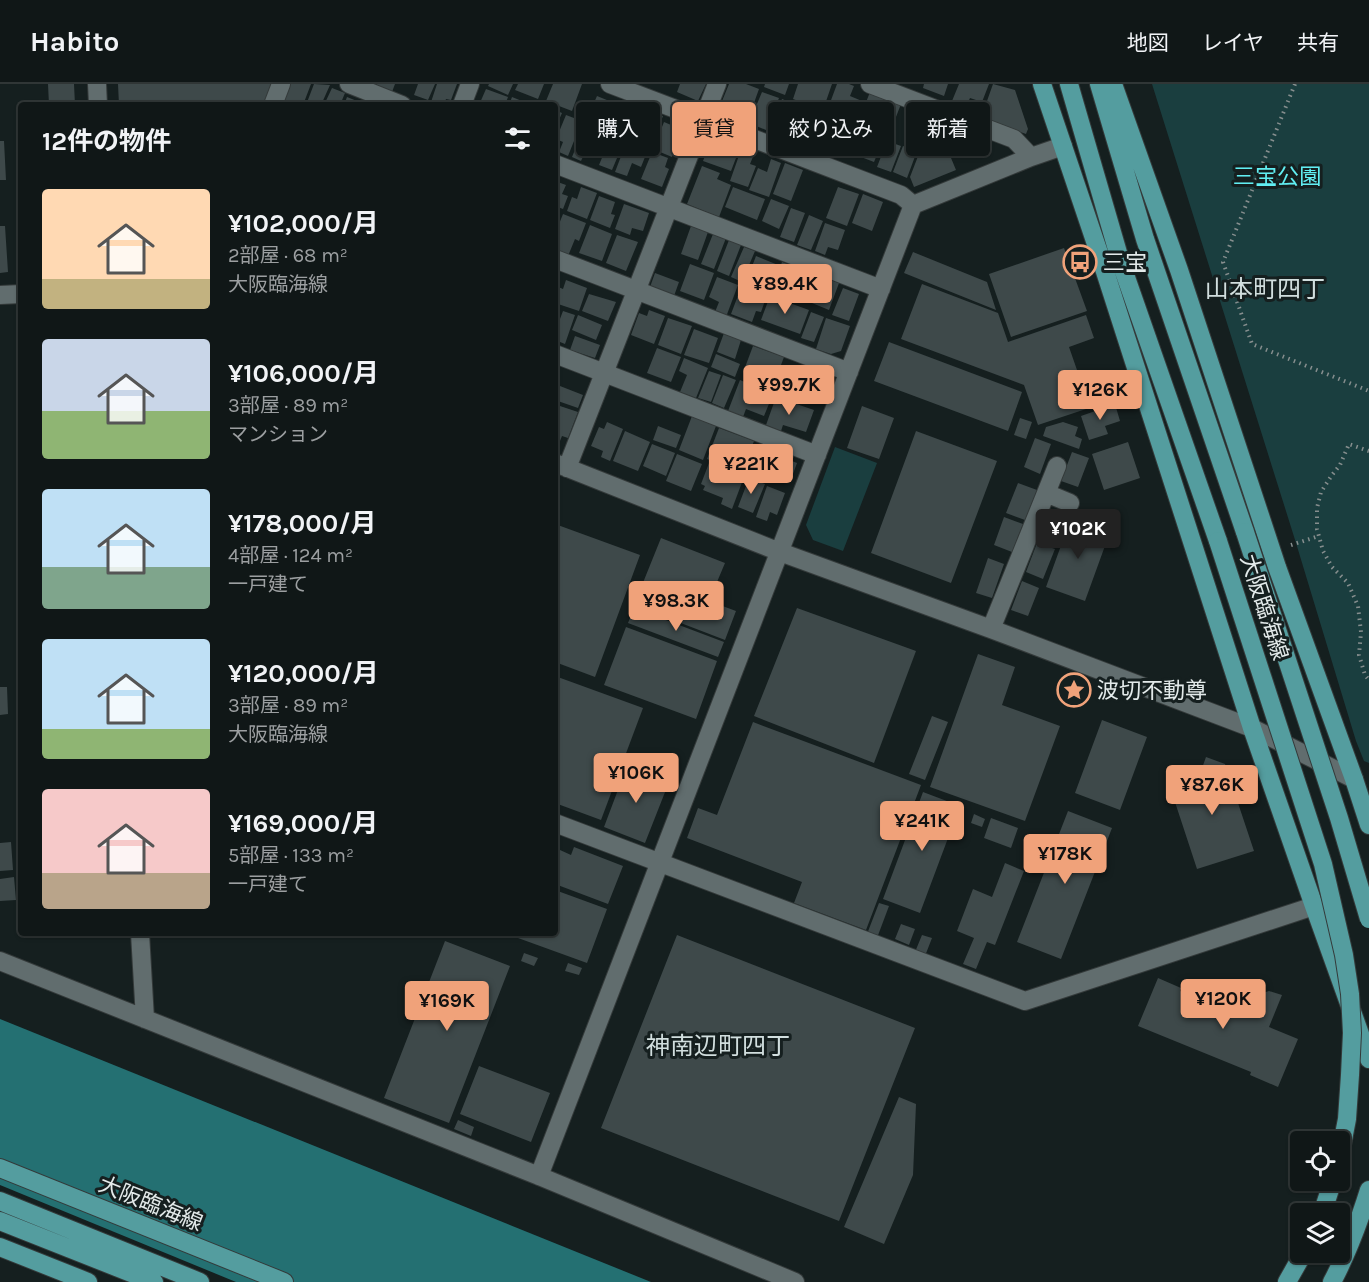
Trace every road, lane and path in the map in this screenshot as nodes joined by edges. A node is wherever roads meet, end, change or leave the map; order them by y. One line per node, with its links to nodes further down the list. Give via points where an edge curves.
1 (97, 84): 13 (street)
2 (281, 84): 14 (street)
3 (349, 84): 15 (street)
4 (470, 84): 16 (street)
5 (610, 84): 18 (street)
6 (717, 84): 17 (street)
7 (870, 84): 22 (street, via 1014,139)
8 (1042, 84): 20 (main road)
9 (1069, 84): 57 (main road, 大阪臨海線, bridge, via 1121,263 1218,541 1323,864 1350,994 1352,1033)
10 (1099, 84): 52 (main road, 大阪臨海線, bridge, via 1145,239 1340,818)
11 (1113, 84): 47 (main road, via 1277,567)
12 (1295, 84): 34 (path, via 1223,262 1252,344)
13 (98, 102)
14 (274, 102)
15 (394, 102)
16 (463, 102)
17 (710, 102)
18 (672, 108)
19 (756, 140): 24 (street, via 901,195)
20 (1063, 146): 22 (street); 46 (main road)
21 (689, 156): 25 (street)
22 (1031, 157): 24 (street)
23 (558, 165): 25 (street)
24 (913, 205): 27 (street)
25 (668, 207): 27 (street); 28 (street)
26 (558, 260): 28 (street)
27 (881, 289): 32 (street)
28 (637, 290): 32 (street); 33 (street)
29 (18, 294): 30 (street)
30 (0, 295)
31 (558, 355): 33 (street)
32 (849, 372): 36 (street)
33 (604, 373): 36 (street); 37 (street)
34 (1369, 391)
35 (1369, 451): 41 (path, via 1349,444 1321,492 1317,508)
36 (817, 455): 43 (street)
37 (561, 466): 43 (street)
38 (1057, 466): 39 (street)
39 (1046, 494): 40 (street); 44 (street)
40 (1070, 502)
41 (1319, 536): 42 (path); 45 (path, via 1323,551 1348,583 1358,606 1359,655)
42 (1289, 546)
43 (780, 552): 44 (street); 50 (street)
44 (991, 629): 46 (street)
45 (1369, 680)
46 (1251, 728): 47 (street); 51 (main road)
47 (1354, 779): 49 (main road)
48 (558, 824): 50 (street)
49 (1369, 825)
50 (660, 863): 51 (street, via 1025,1001); 59 (street)
51 (1314, 906): 56 (main road)
52 (1369, 919)
53 (140, 936): 55 (street)
54 (0, 961): 55 (street)
55 (144, 1019): 59 (street)
56 (1369, 1059)
57 (1345, 1131)
58 (0, 1168): 68 (main road, 大阪臨海線)
59 (539, 1176): 69 (street)
60 (1369, 1190): 71 (main road)
61 (0, 1201): 67 (main road)
62 (0, 1221): 66 (main road)
63 (0, 1247): 65 (main road)
64 (1298, 1263): 70 (main road)
65 (88, 1282)
66 (154, 1282)
67 (200, 1282)
68 (284, 1282)
69 (795, 1282)
70 (1287, 1282)
71 (1332, 1282)

